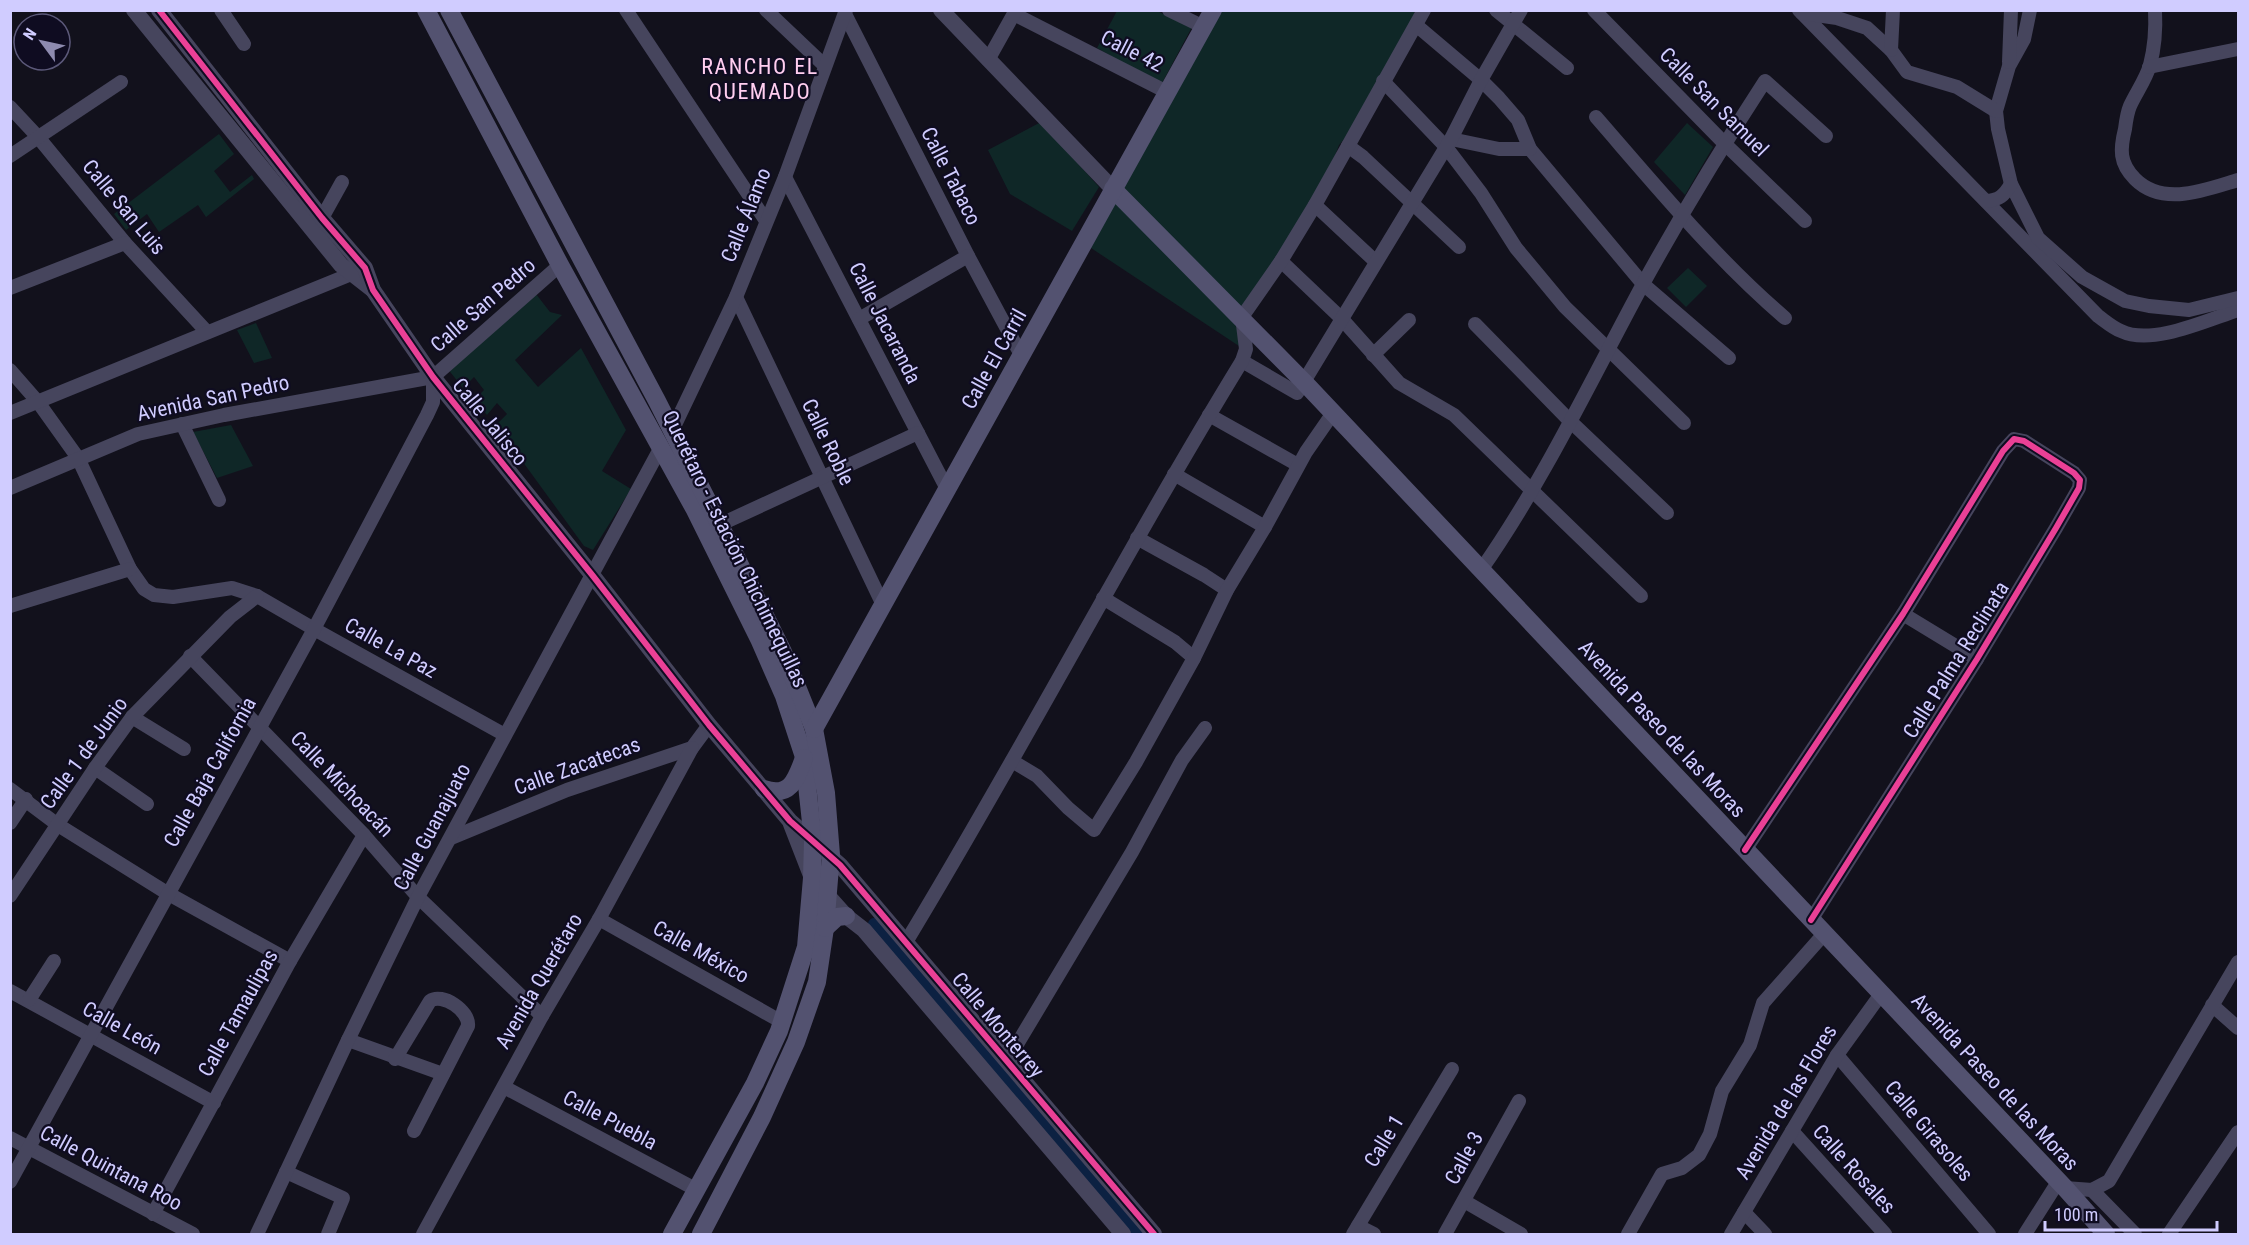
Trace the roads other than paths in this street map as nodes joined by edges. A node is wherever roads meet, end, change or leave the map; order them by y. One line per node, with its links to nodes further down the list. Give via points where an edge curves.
1 (134, 10): 67 (street, Calle Jalisco, via 341,265)
2 (159, 10): 58 (street, Calle Jalisco)
3 (221, 10): 27 (street)
4 (426, 10): 66 (main road, Querétaro - Estación Chichimequillas)
5 (626, 10): 59 (street)
6 (766, 10): 31 (street)
7 (941, 10): 30 (street)
8 (1169, 10): 25 (street)
9 (1213, 10): 25 (main road, Calle El Carril)
10 (1424, 10): 23 (street)
11 (1497, 10): 24 (street)
12 (1521, 10): 24 (street)
13 (1594, 10): 45 (street, Calle San Samuel)
14 (1893, 10): 29 (street)
15 (2011, 10): 32 (street)
16 (2030, 10): 32 (street, via 2024,39)
17 (2155, 10): 33 (street, via 2156,34)
18 (451, 12): 95 (main road, Querétaro - Estación Chichimequillas)
19 (846, 12): 31 (street, Calle Álamo); 63 (street, Calle Tabaco)
20 (1015, 12): 30 (street); 38 (street, Calle 42)
21 (1800, 12): 22 (street); 26 (street)
22 (1840, 14): 26 (street); 29 (street, via 1867,28)
23 (1416, 25): 35 (street); 36 (street)
24 (1513, 26): 34 (street); 35 (street)
25 (1204, 27): 38 (main road, Calle El Carril)
26 (1829, 41): 54 (street)
27 (244, 44)
28 (2238, 48): 33 (street)
29 (1891, 50): 40 (street, via 1907,72 1957,87)
30 (988, 60): 53 (street)
31 (825, 66): 49 (street, Calle Álamo)
32 (2009, 66): 40 (street)
33 (2149, 67): 50 (street, via 2129,109 2120,150 2130,175 2162,195 2199,191)
34 (1567, 68)
35 (1481, 80): 44 (street); 47 (street, via 1518,120)
36 (1383, 81): 44 (street); 46 (street)
37 (121, 82): 43 (street)
38 (1167, 92): 53 (main road, Calle El Carril)
39 (10, 107): 43 (street, Calle San Luis)
40 (1996, 111): 52 (street)
41 (1596, 117): 57 (street)
42 (1826, 136): 45 (street, via 1765,81)
43 (38, 137): 48 (street); 61 (street, Calle San Luis)
44 (1448, 143): 47 (street); 55 (street); 80 (street, via 1516,248 1565,307)
45 (1725, 144): 57 (street); 60 (street, Calle San Samuel)
46 (1348, 146): 55 (street); 56 (street)
47 (1530, 149): 68 (street)
48 (10, 156)
49 (785, 177): 59 (street, Calle Álamo); 74 (street, Calle Jacaranda)
50 (2238, 180)
51 (342, 182): 58 (street)
52 (2011, 184): 54 (street, via 2004,195); 71 (street, via 2038,238 2082,277 2125,301 2189,310)
53 (1113, 189): 73 (main road, Avenida Paseo de las Moras); 81 (main road, Calle El Carril)
54 (1986, 201): 72 (street, via 2098,316 2121,332 2144,336 2168,333)
55 (1412, 202): 62 (street); 65 (street)
56 (1315, 205): 64 (street); 65 (street)
57 (1682, 215): 68 (street); 76 (street)
58 (322, 218): 67 (street, Calle Jalisco)
59 (766, 221): 70 (street, Calle Álamo)
60 (1805, 221)
61 (125, 243): 69 (street); 79 (street, Calle San Luis)
62 (1459, 247)
63 (968, 256): 74 (street); 81 (street, Calle Tabaco)
64 (1281, 261): 73 (street); 75 (street)
65 (1375, 261): 75 (street)
66 (560, 265): 86 (street, Calle San Pedro); 97 (main road, Querétaro - Estación Chichimequillas)
67 (359, 272): 79 (street); 86 (street, Calle Jalisco)
68 (1643, 284): 80 (street); 83 (street)
69 (10, 288)
70 (736, 297): 95 (street, Calle Álamo); 101 (street, Calle Roble)
71 (2238, 298)
72 (2238, 310)
73 (1242, 317): 84 (street, via 1246,349); 87 (main road, Avenida Paseo de las Moras)
74 (859, 318): 96 (street, Calle Jacaranda)
75 (1341, 318): 82 (street); 87 (street)
76 (1785, 318)
77 (1409, 320): 82 (street)
78 (1475, 324): 92 (street)
79 (207, 332): 88 (street)
80 (1608, 350): 92 (street); 93 (street)
81 (1021, 355): 103 (main road, Calle El Carril)
82 (1373, 356): 104 (street, via 1399,383 1454,415)
83 (1729, 358)
84 (1242, 361): 87 (street, via 1297,393); 91 (street)
85 (10, 370): 88 (street)
86 (433, 377): 94 (street, Avenida San Pedro); 112 (street, Calle Jalisco); 120 (street, Calle Baja California, via 430,409)
87 (1303, 381): 89 (main road, Avenida Paseo de las Moras)
88 (38, 402): 90 (street); 98 (street)
89 (1333, 412): 99 (street); 111 (main road, Avenida Paseo de las Moras)
90 (10, 413)
91 (1209, 415): 99 (street); 100 (street)
92 (1569, 420): 104 (street); 106 (street)
93 (1684, 423)
94 (182, 424): 98 (street, Avenida San Pedro, via 138,434); 105 (street)
95 (672, 431): 107 (main road, Querétaro - Estación Chichimequillas)
96 (918, 433): 101 (street); 103 (street, Calle Jacaranda)
97 (662, 447): 112 (street, Calle Guanajuato); 132 (main road, Querétaro - Estación Chichimequillas, via 759,639 784,696)
98 (78, 458): 102 (street, Avenida San Pedro); 110 (street)
99 (1298, 465): 108 (street)
100 (1174, 474): 108 (street); 109 (street)
101 (822, 478): 107 (street); 117 (street, Calle Roble)
102 (10, 488)
103 (947, 489): 117 (main road, Calle El Carril)
104 (1532, 491): 111 (street); 115 (street)
105 (219, 500)
106 (1667, 513)
107 (719, 525): 128 (main road, Querétaro - Estación Chichimequillas, via 783,652)
108 (1265, 527): 113 (street)
109 (1137, 538): 113 (street); 116 (street)
110 (130, 569): 114 (street, via 144,590 154,595 172,597 232,588); 118 (street)
111 (1481, 570): 145 (main road, Avenida Paseo de las Moras)
112 (593, 576): 125 (street, Calle Jalisco); 129 (street, Calle Guanajuato)
113 (1227, 590): 122 (street)
114 (257, 596): 120 (street, Calle La Paz); 121 (street, Calle 1 de Junio)
115 (1641, 596)
116 (1103, 598): 122 (street); 133 (street)
117 (883, 605): 128 (main road, Calle El Carril)
118 (10, 606)
119 (1903, 614): 123 (street); 123 (street, Calle Palma Reclinata, via 2002,452 2014,439 2024,441 2074,473 2080,480 2079,488); 145 (street)
120 (314, 630): 126 (street, Calle Baja California); 129 (street, Calle La Paz)
121 (190, 656): 124 (street, Calle 1 de Junio); 126 (street, Calle Michoacán)
122 (1194, 658): 133 (street, via 1094,830 1037,776)
123 (1977, 659): 155 (street, Calle Palma Reclinata)
124 (132, 717): 131 (street); 134 (street, Calle 1 de Junio)
125 (709, 725): 130 (street); 136 (street, Calle Jalisco)
126 (258, 728): 142 (street, Calle Michoacán); 148 (street, Calle Baja California)
127 (1205, 728): 174 (street, via 1182,760 1132,852)
128 (814, 729): 146 (main road, Querétaro - Estación Chichimequillas, via 826,793)
129 (505, 735): 143 (street, Calle Guanajuato)
130 (692, 748): 143 (street, Calle Zacatecas, via 567,790); 154 (street, Avenida Querétaro)
131 (184, 749)
132 (804, 757): 136 (main road, via 791,785 782,792); 144 (main road, Querétaro - Estación Chichimequillas)
133 (1012, 761): 159 (street)
134 (95, 768): 138 (street); 141 (street, Calle 1 de Junio)
135 (10, 789): 137 (street)
136 (764, 789): 139 (street, Calle Jalisco)
137 (26, 799): 140 (street); 141 (street)
138 (147, 804)
139 (790, 821): 144 (street, Calle Jalisco); 147 (street, Calle Jalisco)
140 (10, 823)
141 (58, 825): 148 (street); 149 (street, Calle 1 de Junio)
142 (364, 835): 150 (street, Calle Michoacán); 161 (street, Calle Tamaulipas)
143 (451, 838): 150 (street, Calle Guanajuato)
144 (813, 841): 146 (street, Calle Monterrey); 147 (main road, Querétaro - Estación Chichimequillas)
145 (1745, 850): 155 (main road, Avenida Paseo de las Moras)
146 (831, 855): 151 (main road, Querétaro - Estación Chichimequillas); 153 (street, Calle Monterrey)
147 (812, 878): 151 (street, Calle Jalisco); 168 (main road, Querétaro - Estación Chichimequillas, via 806,947)
148 (167, 893): 161 (street); 170 (street, Calle Baja California)
149 (10, 896)
150 (418, 897): 167 (street, Calle Michoacán); 171 (street, Calle Guanajuato)
151 (828, 897): 152 (street, Calle Monterrey); 156 (main road, Querétaro - Estación Chichimequillas)
152 (846, 916): 156 (main road, via 837,917); 157 (street, Calle Monterrey)
153 (885, 918): 157 (street, via 873,914 867,917); 159 (street, Calle Monterrey)
154 (599, 919): 167 (street, Avenida Querétaro); 168 (street, Calle México)
155 (1811, 920): 158 (main road, Avenida Paseo de las Moras)
156 (825, 928): 199 (main road, Querétaro - Estación Chichimequillas, via 817,982 796,1042 762,1118)
157 (864, 930): 200 (street, Calle Monterrey)
158 (1824, 934): 164 (main road, Avenida Paseo de las Moras); 205 (street, via 1763,1004 1750,1046 1722,1091 1710,1134 1699,1155 1682,1168 1662,1174)
159 (906, 942): 174 (street, Calle Monterrey)
160 (54, 961): 165 (street)
161 (290, 961): 179 (street, Calle Tamaulipas)
162 (2238, 962): 166 (street)
163 (10, 990): 165 (street, Calle León)
164 (1881, 994): 172 (street, Avenida de las Flores); 187 (main road, Avenida Paseo de las Moras)
165 (29, 1000): 170 (street, Calle León)
166 (2212, 1005): 169 (street); 189 (street, via 2109,1181)
167 (542, 1016): 177 (street, Avenida Querétaro)
168 (782, 1022): 188 (main road, Querétaro - Estación Chichimequillas, via 755,1083)
169 (2238, 1028)
170 (92, 1034): 179 (street, Calle León); 184 (street, Calle Baja California)
171 (348, 1040): 173 (street); 185 (street, Calle Guanajuato)
172 (1837, 1055): 181 (street, Avenida de las Flores); 209 (street, Calle Girasoles)
173 (395, 1059): 176 (street); 176 (street, via 430,1001 442,998 469,1020)
174 (1006, 1060): 201 (street, Calle Monterrey)
175 (1452, 1069): 193 (street, Calle 1)
176 (443, 1074): 180 (street)
177 (504, 1087): 188 (street, Calle Puebla); 197 (street, Avenida Querétaro)
178 (1520, 1101): 190 (street, Calle 3)
179 (214, 1103): 192 (street, Calle Tamaulipas)
180 (414, 1131)
181 (1792, 1131): 191 (street, Avenida de las Flores); 208 (street, Calle Rosales)
182 (2238, 1132): 213 (street)
183 (10, 1138): 184 (street, Calle Quintana Roo)
184 (28, 1148): 186 (street, Calle Baja California); 192 (street, Calle Quintana Roo)
185 (286, 1172): 195 (street, Calle Guanajuato); 196 (street, via 344,1198)
186 (10, 1182)
187 (2061, 1185): 189 (street); 210 (street); 211 (main road, Avenida Paseo de las Moras)
188 (697, 1190): 198 (main road, Querétaro - Estación Chichimequillas)
189 (2092, 1190): 212 (street)
190 (1464, 1201): 203 (street, Calle 3); 204 (street)
191 (1744, 1212): 206 (street, Avenida de las Flores); 207 (street)
192 (153, 1214): 194 (street, Calle Quintana Roo)
193 (1356, 1230): 202 (street)
194 (193, 1234)
195 (256, 1234)
196 (328, 1234)
197 (423, 1234)
198 (672, 1234)
199 (701, 1234)
200 (1123, 1234)
201 (1154, 1234)
202 (1374, 1234)
203 (1445, 1234)
204 (1521, 1234)
205 (1628, 1234)
206 (1731, 1234)
207 (1765, 1234)
208 (1886, 1234)
209 (1989, 1234)
210 (2025, 1234)
211 (2106, 1234)
212 (2134, 1234)
213 (2169, 1234)

